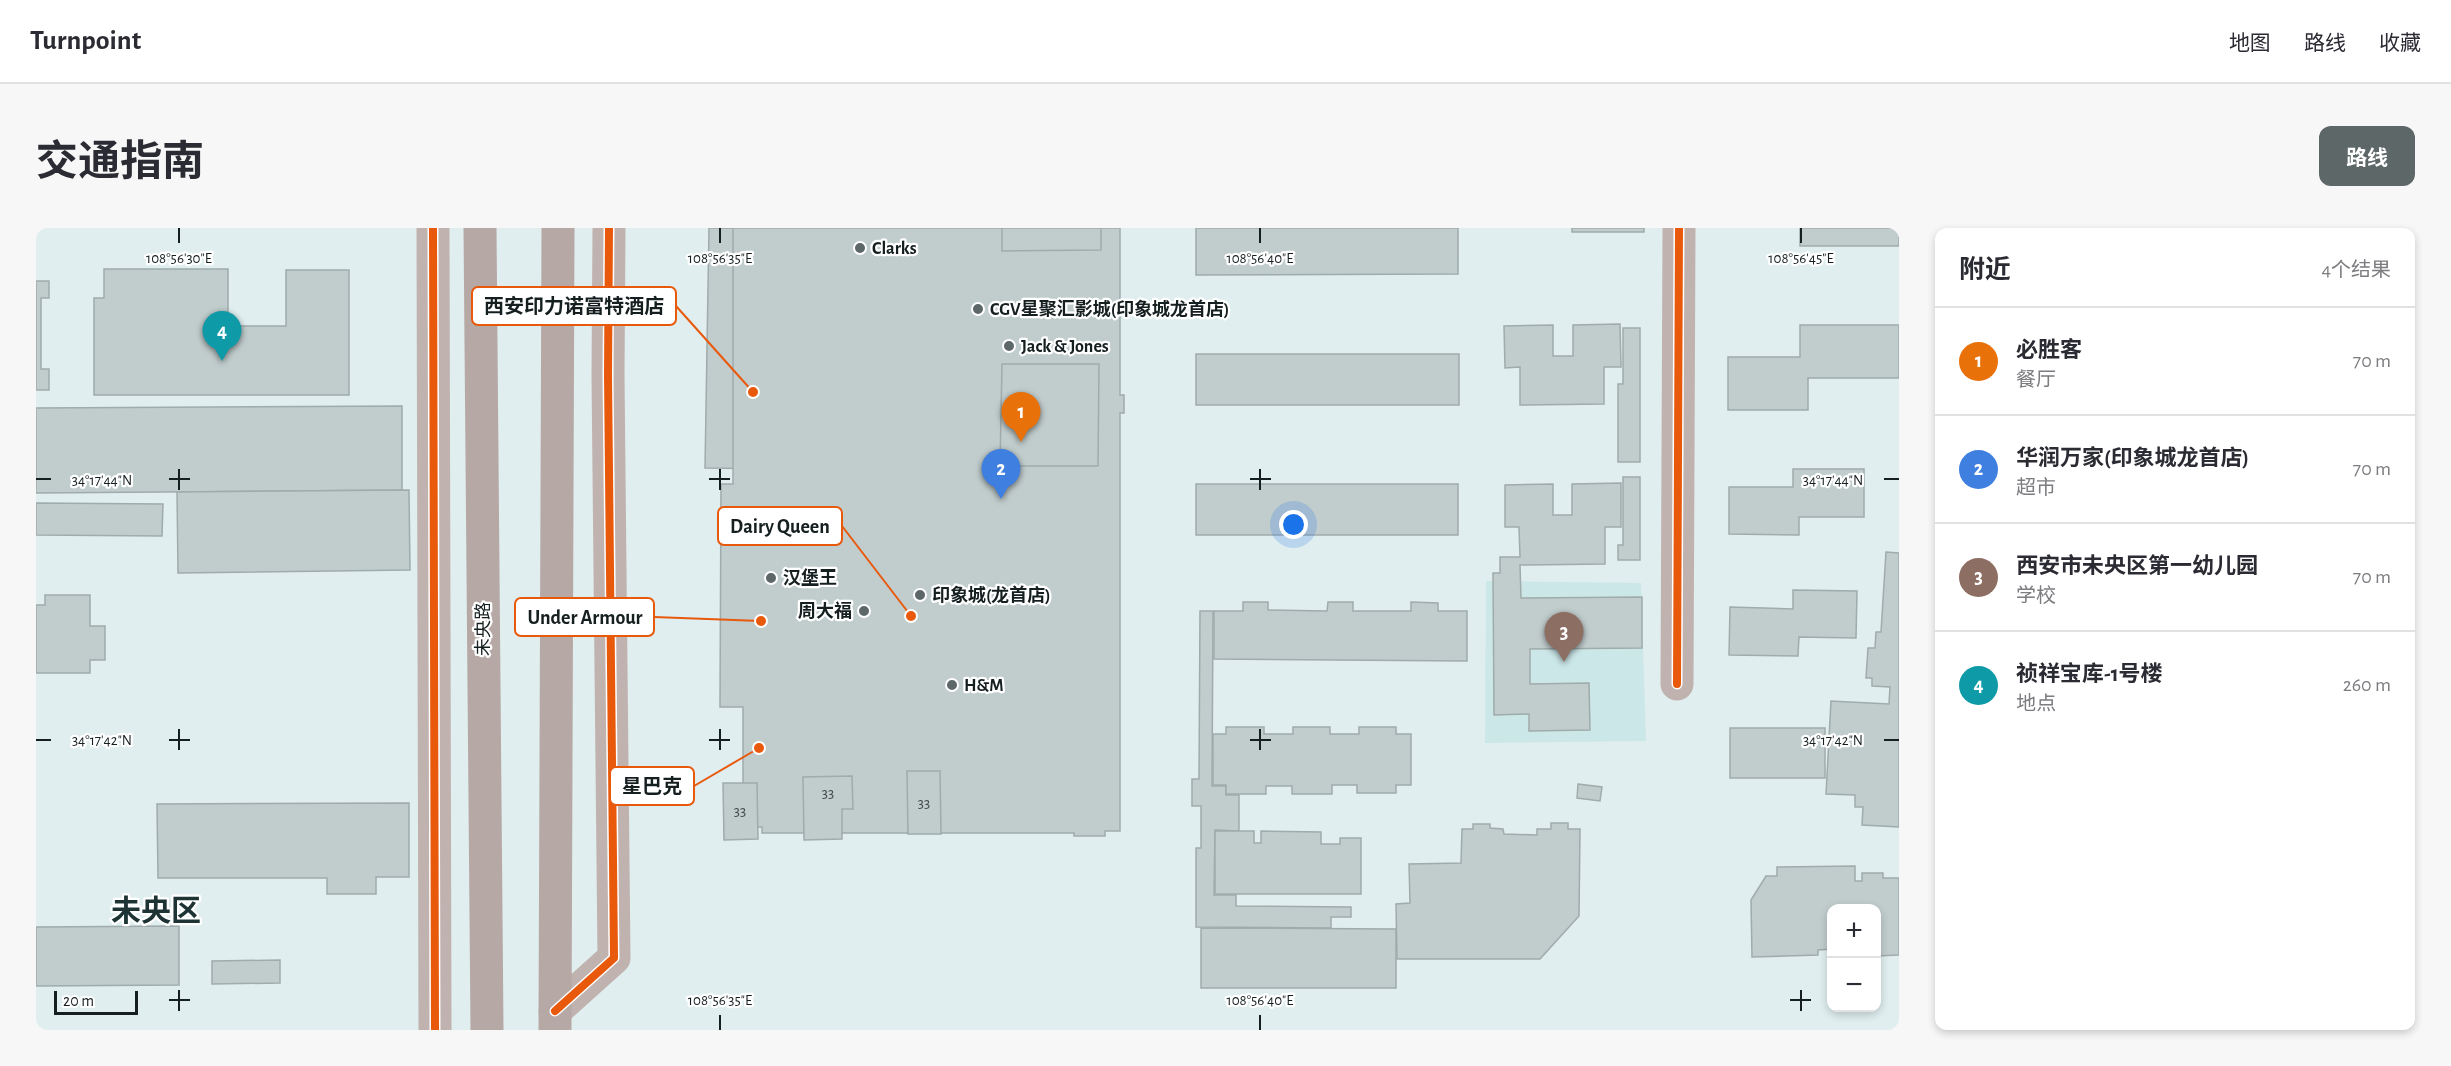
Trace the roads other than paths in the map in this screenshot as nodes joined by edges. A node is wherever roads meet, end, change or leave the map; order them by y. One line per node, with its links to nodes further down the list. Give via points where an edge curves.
1 (432, 228): 8 (street)
2 (480, 228): 9 (main road, 未央路)
3 (558, 228): 7 (main road)
4 (609, 228): 7 (street, via 614,957)
5 (1679, 228): 6 (street)
6 (1677, 684)
7 (555, 1020)
8 (435, 1030)
9 (487, 1030)

